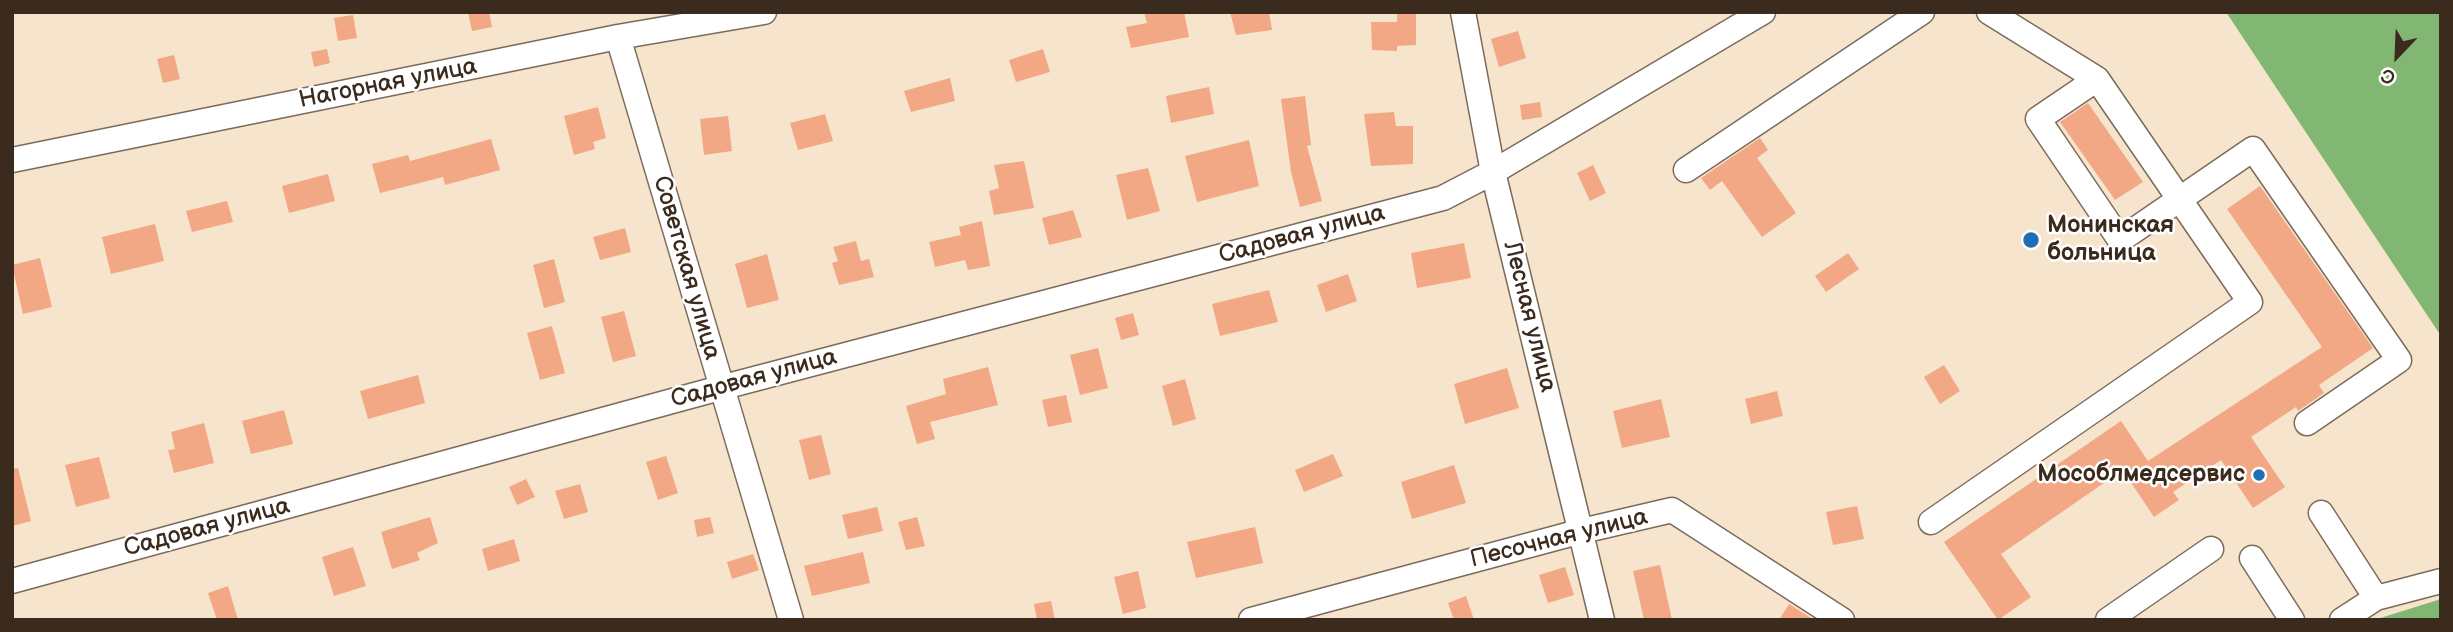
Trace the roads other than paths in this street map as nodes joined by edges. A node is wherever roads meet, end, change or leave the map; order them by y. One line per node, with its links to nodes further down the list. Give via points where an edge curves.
1 (764, 12): 6 (street, Нагорная улица)
2 (1463, 12): 10 (street, Лесная улица)
3 (1763, 12): 10 (street, Садовая улица)
4 (1922, 12): 9 (street)
5 (1989, 12): 7 (street)
6 (618, 37): 8 (street, Нагорная улица); 12 (street, Советская улица)
7 (2097, 79): 11 (street); 11 (street, via 2038,120 2112,229 2120,240)
8 (12, 160)
9 (1686, 170)
10 (1493, 172): 12 (street, Садовая улица, via 1443,198); 16 (street, Лесная улица)
11 (2179, 198): 13 (street, via 2253,149 2399,360); 15 (street, via 2250,302)
12 (720, 388): 19 (street, Садовая улица); 22 (street, Советская улица)
13 (2306, 423)
14 (2321, 513): 21 (street)
15 (1931, 522)
16 (1581, 531): 23 (street, Песочная улица); 24 (street, Лесная улица); 25 (street, Песочная улица, via 1672,510)
17 (2211, 549): 26 (street)
18 (2252, 558): 27 (street)
19 (12, 581)
20 (2441, 581): 21 (street)
21 (2376, 598): 28 (street)
22 (791, 620)
23 (1251, 620)
24 (1602, 620)
25 (1842, 620)
26 (2108, 620)
27 (2292, 620)
28 (2342, 620)

